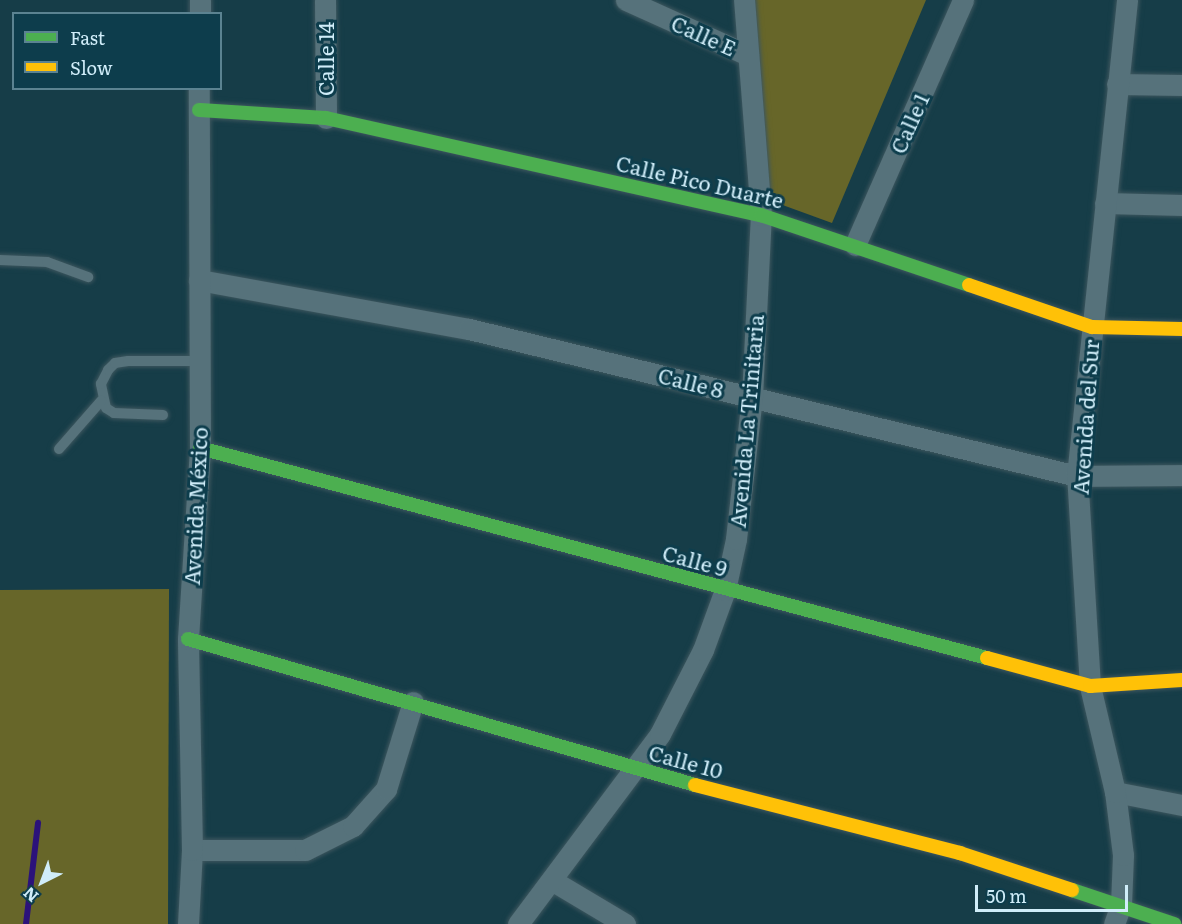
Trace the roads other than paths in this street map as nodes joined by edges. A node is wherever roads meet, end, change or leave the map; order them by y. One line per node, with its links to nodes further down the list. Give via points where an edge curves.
1 (325, 0): 10 (street, Calle 14)
2 (627, 0): 6 (street, Calle E)
3 (744, 0): 6 (street, Avenida La Trinitaria)
4 (963, 0): 14 (street, Calle 1)
5 (1127, 0): 7 (street, Avenida del Sur)
6 (748, 55): 13 (street, Avenida La Trinitaria)
7 (1117, 84): 8 (street); 11 (street, Avenida del Sur)
8 (1182, 85)
9 (199, 99): 10 (street, Calle Pico Duarte); 17 (street, Avenida México)
10 (326, 118): 13 (street, Calle Pico Duarte)
11 (1105, 202): 12 (street); 18 (street, Avenida del Sur)
12 (1182, 205)
13 (760, 215): 14 (street, Calle Pico Duarte); 21 (street, Avenida La Trinitaria)
14 (855, 245): 18 (street, Calle Pico Duarte)
15 (0, 260): 16 (lane, via 47,262)
16 (88, 277)
17 (199, 280): 20 (street, Avenida México); 21 (street, Calle 8, via 469,329)
18 (1092, 327): 19 (street, Calle Pico Duarte); 27 (street, Avenida del Sur)
19 (1182, 329)
20 (200, 360): 22 (lane, via 115,363 101,384); 24 (street, Avenida México)
21 (752, 397): 27 (street, Calle 8); 28 (street, Avenida La Trinitaria, via 736,539)
22 (101, 401): 23 (lane, via 114,413); 25 (lane)
23 (163, 415)
24 (200, 448): 28 (street, Calle 9); 29 (street, Avenida México)
25 (59, 449)
26 (1182, 475): 27 (street, Calle 8)
27 (1077, 476): 31 (street, Avenida del Sur)
28 (725, 590): 31 (street, Calle 9); 33 (street, Avenida La Trinitaria, via 681,696)
29 (188, 639): 32 (street, Calle 10); 36 (street, Avenida México)
30 (1182, 680): 31 (street, Calle 9)
31 (1090, 686): 34 (street, Avenida del Sur)
32 (413, 702): 33 (street, Calle 10); 36 (street, via 386,789 353,826 305,850)
33 (636, 770): 37 (street, Avenida La Trinitaria); 38 (street, Calle 10, via 960,853)
34 (1115, 792): 35 (street); 38 (street, Avenida del Sur, via 1123,855)
35 (1182, 805)
36 (192, 850): 39 (street, Avenida México)
37 (553, 881): 40 (street, Avenida La Trinitaria); 41 (street)
38 (1118, 915): 42 (street, Calle 10)
39 (188, 924)
40 (518, 924)
41 (625, 924)
42 (1174, 924)

